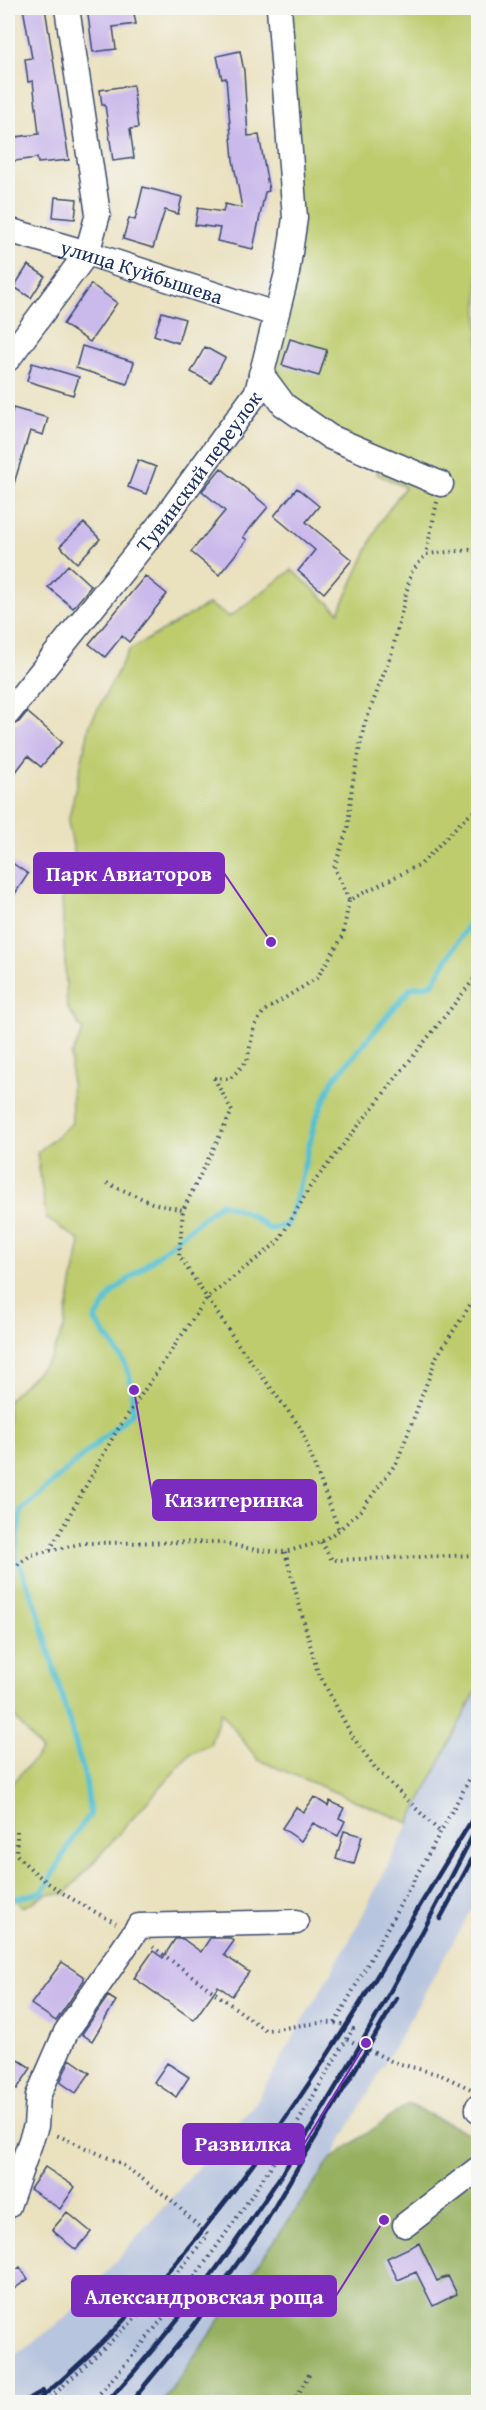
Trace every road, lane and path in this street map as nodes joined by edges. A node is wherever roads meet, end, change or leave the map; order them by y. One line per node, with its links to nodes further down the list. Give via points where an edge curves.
1 (67, 8): 4 (street, via 98,214)
2 (279, 8): 5 (street, Тувинский переулок, via 295,218 287,273)
3 (8, 231): 4 (street, улица Куйбышева)
4 (87, 253): 5 (street, улица Куйбышева); 6 (street)
5 (275, 314): 7 (street, Тувинский переулок)
6 (8, 359)
7 (261, 374): 8 (street, via 284,405 330,437); 11 (street, Тувинский переулок, via 257,392 164,519)
8 (441, 484): 9 (path)
9 (426, 554): 10 (path, via 470,550); 13 (path, via 411,573 392,652 364,726 348,827 334,868)
10 (478, 554)
11 (8, 713)
12 (478, 808): 13 (path, via 420,864)
13 (349, 900): 16 (path, via 343,936 317,978 264,1011 254,1027 247,1061 231,1079 214,1078 232,1112)
14 (478, 974): 18 (path, via 310,1187 278,1242)
15 (107, 1183): 16 (path, via 152,1203)
16 (183, 1210): 18 (path, via 179,1256)
17 (478, 1293): 19 (path, via 437,1356 397,1462 362,1509)
18 (207, 1298): 19 (path, via 300,1427); 21 (path, via 116,1432)
19 (339, 1530): 20 (path)
20 (321, 1542): 22 (path); 23 (path, via 332,1560)
21 (50, 1550): 22 (path, via 84,1543 219,1542); 24 (path, via 31,1555)
22 (285, 1552): 27 (path, via 317,1670 352,1736 376,1769)
23 (478, 1555)
24 (10, 1571)
25 (478, 1764): 27 (path)
26 (17, 1831): 29 (path, via 17,1856 43,1879)
27 (441, 1833): 30 (path)
28 (296, 1922): 29 (street, via 139,1926)
29 (132, 1932): 30 (path, via 265,2030); 33 (street, via 66,2032 38,2096)
30 (335, 2023): 31 (path, via 353,2029)
31 (347, 2039): 32 (path, via 393,2062 441,2075); 39 (path, via 273,2164 213,2253 147,2342)
32 (478, 2092)
33 (36, 2126): 35 (street); 38 (path, via 120,2163 170,2199 208,2235 153,2302)
34 (478, 2169): 36 (street)
35 (8, 2206)
36 (405, 2225)
37 (309, 2374): 40 (path)
38 (46, 2403)
39 (92, 2403)
40 (294, 2403)

